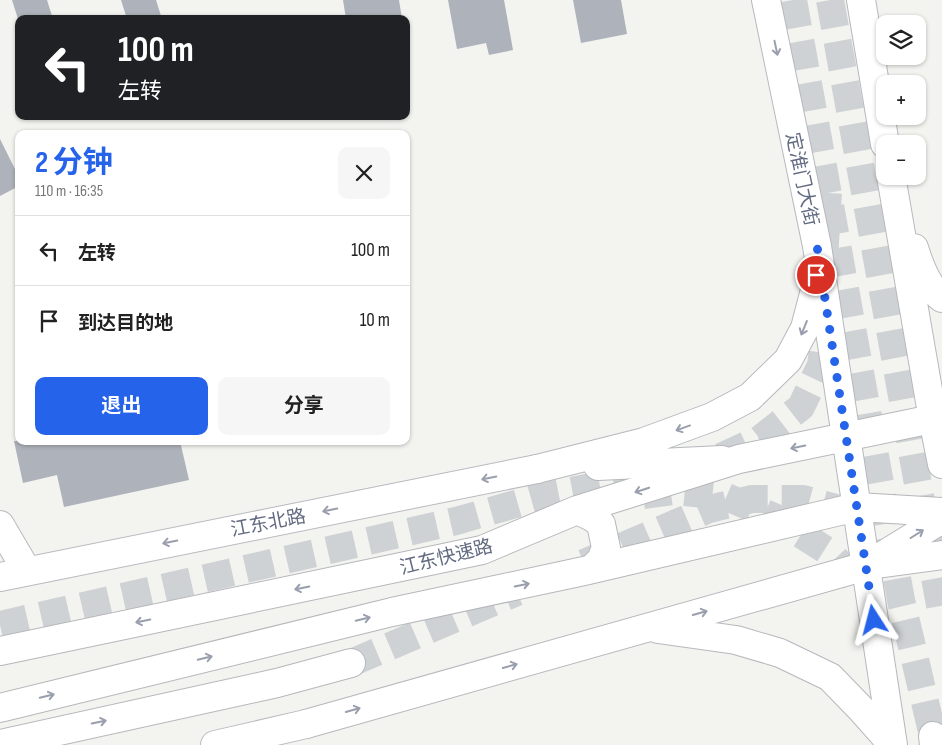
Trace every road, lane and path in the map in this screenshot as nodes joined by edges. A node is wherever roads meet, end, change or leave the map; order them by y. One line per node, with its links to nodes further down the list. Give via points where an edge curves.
1 (766, 0): 6 (main road, 定淮门大街, one-way to 6)
2 (861, 0): 3 (main road)
3 (884, 135)
4 (893, 185): 7 (main road, via 922,271)
5 (893, 185): 8 (main road)
6 (817, 246): 9 (main road, 定淮门大街); 12 (main road, one-way to 12, via 815,290 805,328 788,360 750,397 712,417 644,442)
7 (942, 298)
8 (937, 418): 9 (main road, 江东快速路); 11 (main road)
9 (846, 437): 10 (main road, 江东快速路, one-way to 10); 13 (main road, 定淮门大街)
10 (739, 459): 12 (main road); 14 (main road, 江东快速路, one-way to 14)
11 (942, 464)
12 (537, 468): 21 (main road, 江东北路, one-way to 21)
13 (857, 507): 15 (main road); 19 (main road, 定淮门大街); 20 (main road)
14 (577, 510): 20 (main road, via 601,524 606,548); 24 (main road, 江东快速路, one-way to 24, via 482,550)
15 (942, 512)
16 (942, 519): 19 (main road, one-way to 16)
17 (0, 524): 21 (main road)
18 (942, 555): 19 (main road)
19 (866, 566): 23 (main road, one-way to 19); 29 (main road, 定淮门大街)
20 (592, 569): 26 (main road, one-way to 20, via 392,612)
21 (28, 570): 22 (main road, 江东北路)
22 (0, 577)
23 (647, 628): 28 (main road, one-way to 23, via 306,724); 29 (main road, via 736,640 780,653 830,677)
24 (0, 651)
25 (351, 663): 27 (main road, one-way to 25, via 277,684)
26 (0, 708)
27 (0, 744)
28 (215, 745)
29 (893, 745)

